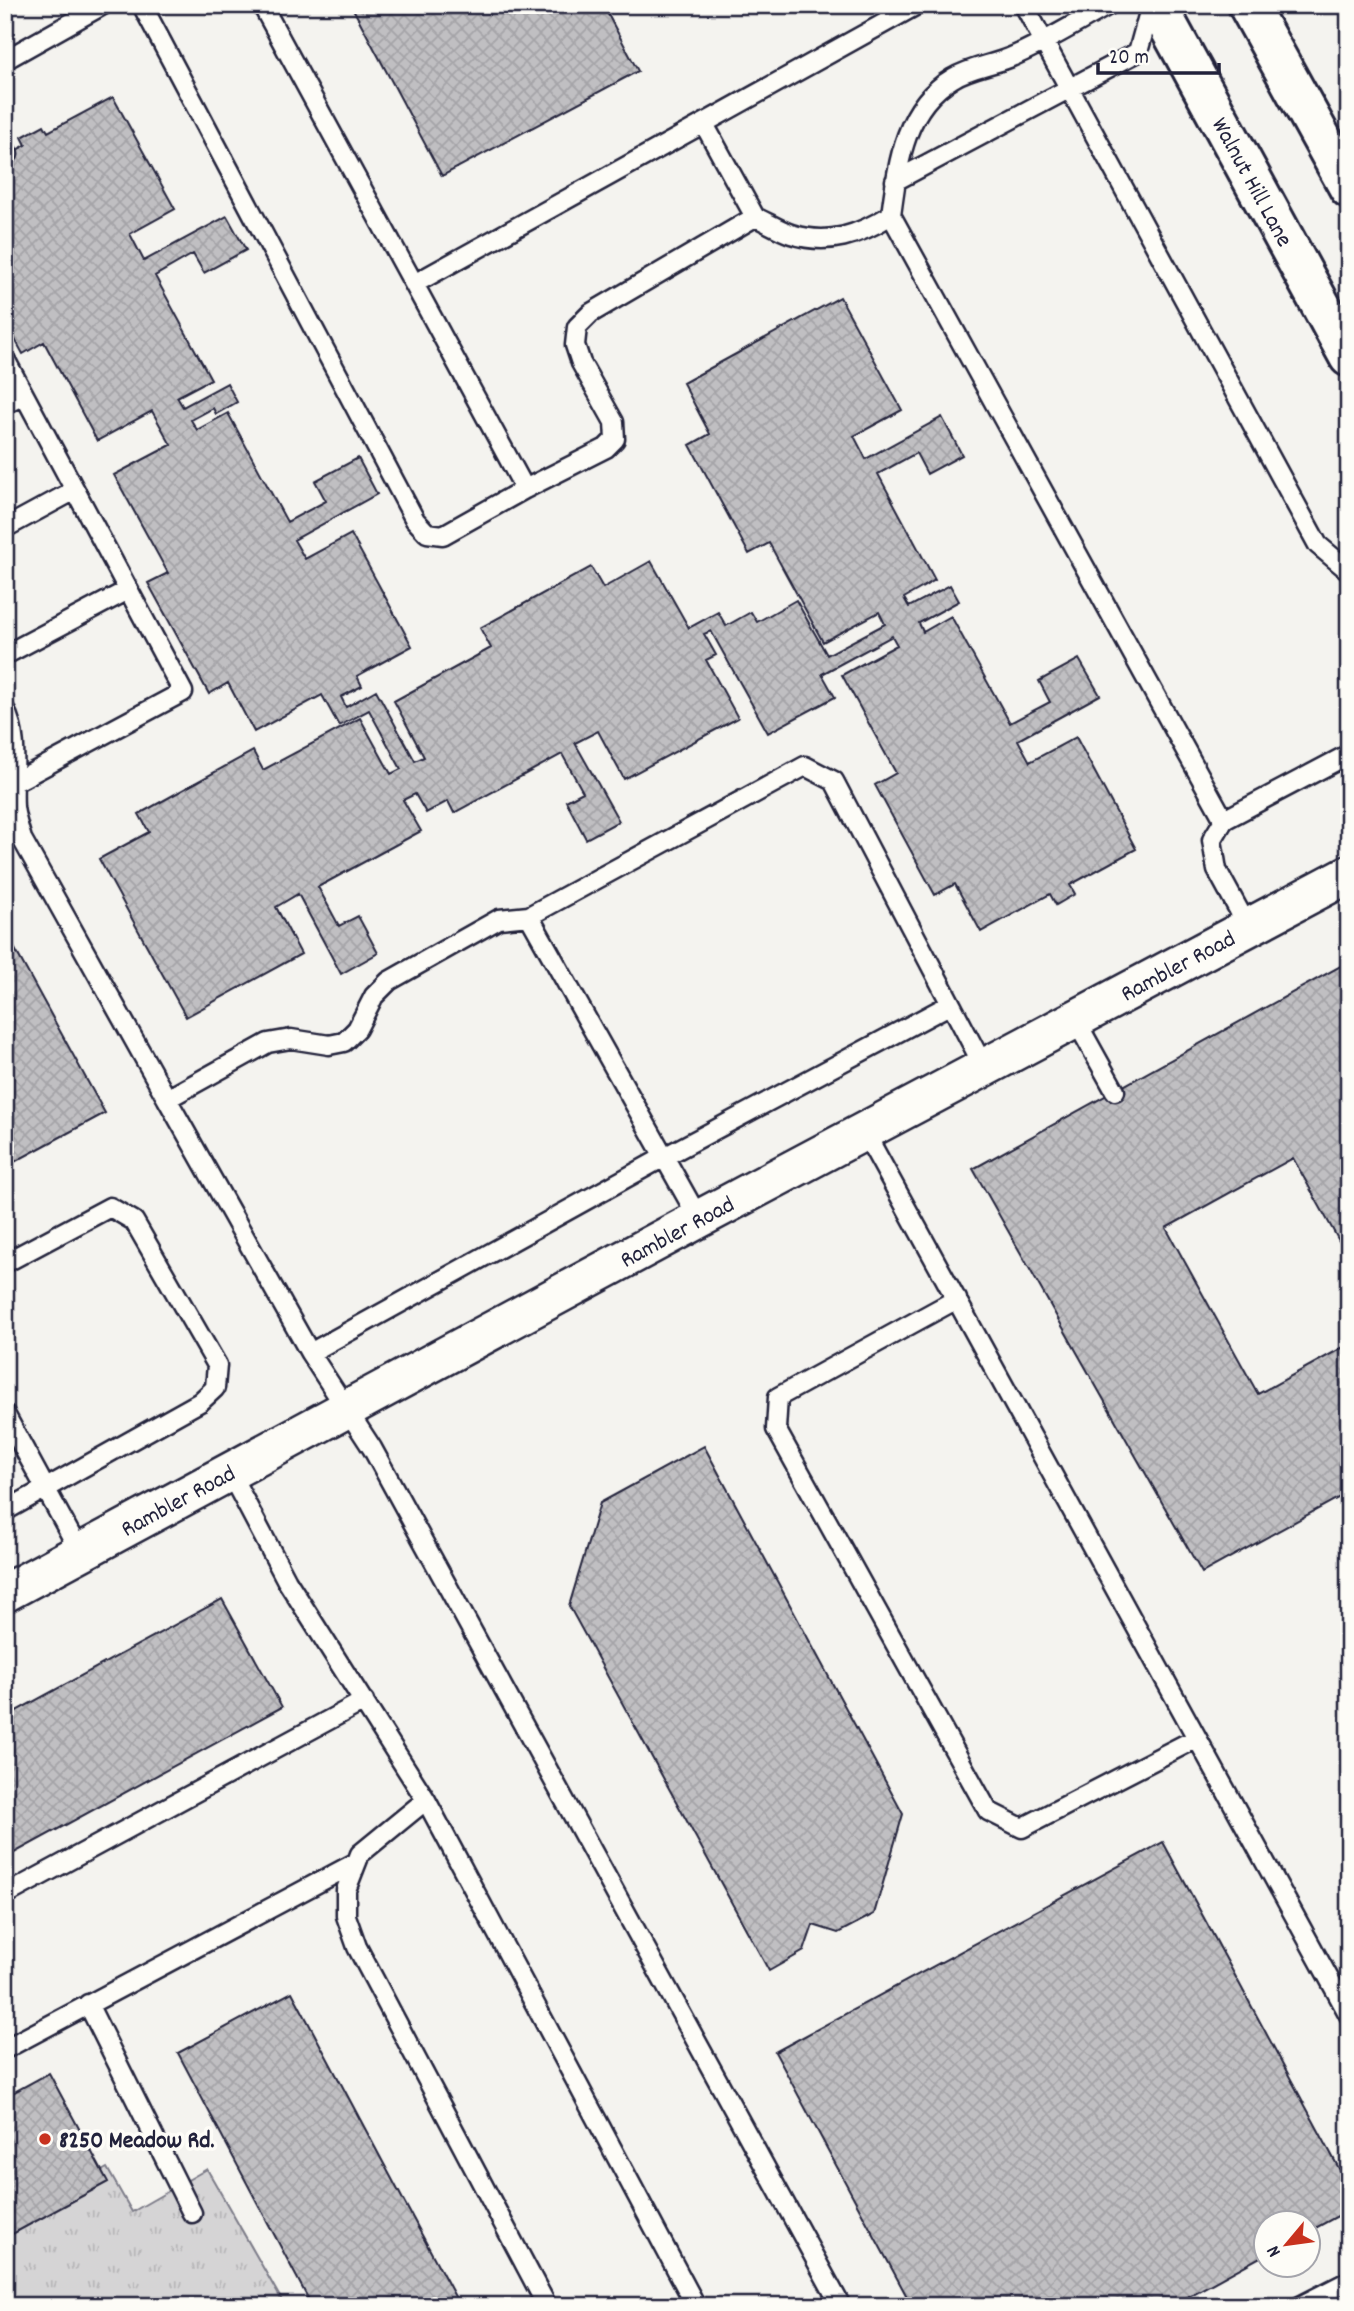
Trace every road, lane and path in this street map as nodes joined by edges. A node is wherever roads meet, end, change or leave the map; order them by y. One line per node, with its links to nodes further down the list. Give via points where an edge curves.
1 (103, 5): 11 (lane)
2 (142, 5): 23 (lane, via 415,520 427,533 443,535)
3 (262, 5): 18 (lane)
4 (917, 5): 13 (lane)
5 (1024, 5): 10 (lane)
6 (1109, 5): 10 (lane)
7 (1151, 5): 12 (lane, via 1138,52)
8 (1157, 5): 19 (main road, Walnut Hill Lane)
9 (1248, 5): 15 (main road)
10 (1043, 41): 12 (lane); 14 (lane, via 954,77 928,96 905,137)
11 (5, 60)
12 (1069, 90): 14 (lane); 26 (lane, via 1318,545)
13 (704, 124): 17 (lane); 18 (lane)
14 (895, 181): 16 (lane)
15 (1349, 188)
16 (891, 215): 17 (lane, via 866,230 832,240 791,234); 32 (lane)
17 (755, 217): 23 (lane, via 591,313 577,327 578,354 614,422 615,439)
18 (414, 284): 23 (lane)
19 (1349, 357)
20 (5, 359): 21 (lane)
21 (24, 395): 22 (lane); 24 (lane)
22 (5, 404)
23 (525, 489)
24 (75, 490): 25 (lane); 27 (lane)
25 (5, 528)
26 (1349, 571)
27 (128, 590): 28 (lane); 31 (lane, via 183,692)
28 (5, 655)
29 (5, 710): 31 (lane, via 11,721)
30 (1349, 754): 32 (lane)
31 (15, 782): 40 (lane, via 14,809 22,839)
32 (1224, 820): 35 (lane, via 1212,840 1217,870)
33 (1348, 875): 35 (street, Rambler Road)
34 (529, 916): 36 (lane, via 805,766 834,781); 40 (lane, via 499,919 389,981 344,1042 268,1043); 42 (lane)
35 (1248, 927): 37 (street, Rambler Road)
36 (951, 1004): 38 (lane); 42 (lane)
37 (1075, 1019): 38 (street, Rambler Road); 39 (lane)
38 (984, 1067): 41 (street, Rambler Road)
39 (1115, 1091)
40 (167, 1099): 46 (lane)
41 (864, 1131): 43 (street, Rambler Road); 45 (lane)
42 (664, 1157): 43 (lane); 46 (lane)
43 (699, 1219): 47 (street, Rambler Road)
44 (5, 1263): 50 (lane, via 110,1207 134,1221 217,1365 215,1388 200,1402)
45 (957, 1299): 55 (lane); 55 (lane, via 778,1397 776,1429 988,1811 1022,1828)
46 (310, 1353): 47 (lane)
47 (346, 1408): 49 (street, Rambler Road); 66 (lane)
48 (5, 1414): 50 (lane)
49 (229, 1471): 52 (street, Rambler Road); 54 (lane, via 287,1581)
50 (46, 1487): 51 (lane); 52 (lane)
51 (5, 1511)
52 (80, 1552): 53 (street, Rambler Road)
53 (5, 1592)
54 (364, 1701): 56 (lane); 58 (lane)
55 (1197, 1738): 60 (lane)
56 (426, 1800): 57 (lane, via 360,1854); 65 (lane)
57 (357, 1862): 59 (lane); 64 (lane, via 346,1890 346,1916 357,1947)
58 (5, 1895)
59 (88, 2004): 61 (lane); 62 (lane)
60 (1349, 2015)
61 (5, 2049)
62 (192, 2213)
63 (1349, 2281): 67 (lane)
64 (547, 2306)
65 (696, 2306)
66 (841, 2306)
67 (1300, 2306)

